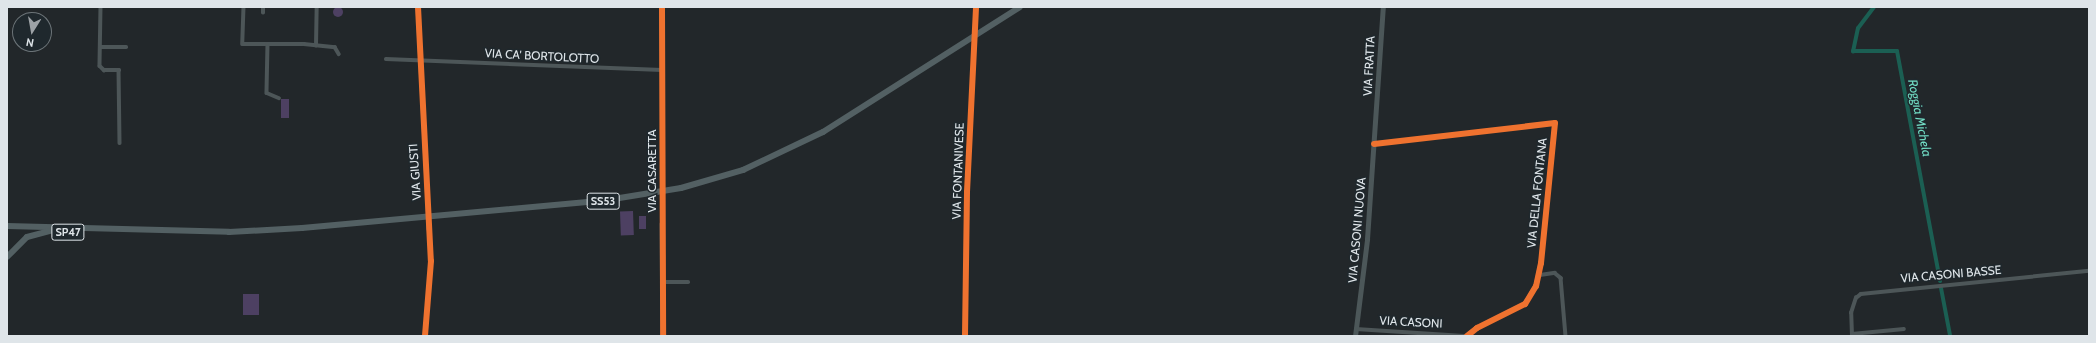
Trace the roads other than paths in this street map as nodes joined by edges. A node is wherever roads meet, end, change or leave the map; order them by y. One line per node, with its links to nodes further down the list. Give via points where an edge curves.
1 (101, 7): 13 (street)
2 (244, 7): 11 (street, via 243,44)
3 (264, 7): 10 (street)
4 (317, 7): 12 (street)
5 (418, 7): 17 (street, VIA GIUSTI)
6 (662, 7): 18 (street, VIA CASARETTA)
7 (976, 7): 37 (street, VIA FONTANIVESE, bridge, via 967,192)
8 (1020, 7): 26 (highway, SS53, via 817,135 743,170 681,188 601,201 302,228 229,232)
9 (1382, 7): 20 (main road, VIA FRATTA)
10 (263, 13)
11 (268, 44): 12 (street); 19 (street, via 267,93)
12 (316, 46): 15 (street, via 335,47)
13 (100, 47): 14 (street); 21 (street, via 101,69 119,70)
14 (126, 47)
15 (339, 54)
16 (386, 59): 17 (street, VIA CA' BORTOLOTTO)
17 (421, 59): 18 (street, VIA CA' BORTOLOTTO); 35 (street, VIA GIUSTI, bridge, via 431,261)
18 (662, 70): 30 (street, VIA CASARETTA, bridge)
19 (279, 98)
20 (1375, 126): 22 (main road, VIA CASONI NUOVA)
21 (120, 143)
22 (1374, 144): 29 (street, VIA DELLA FONTANA, via 1555,123); 32 (main road, VIA CASONI NUOVA, via 1364,272)
23 (7, 222): 25 (highway, SP47)
24 (7, 226): 25 (highway, SS53)
25 (98, 229): 26 (highway, SS53)
26 (138, 230): 27 (highway, SP47, via 44,232 27,237)
27 (7, 257)
28 (2089, 271): 34 (street, VIA CASONI BASSE, via 1861,294 1853,303)
29 (1540, 275): 40 (street, VIA DELLA FONTANA, via 1531,297 1525,304 1477,328); 41 (street, via 1555,273 1561,278)
30 (663, 282): 31 (street); 36 (street, VIA CASARETTA)
31 (688, 282)
32 (1356, 329): 38 (main road, VIA CASONI NUOVA); 39 (street, VIA CASONI)
33 (1904, 329): 34 (street)
34 (1852, 335)
35 (425, 336)
36 (663, 336)
37 (965, 336)
38 (1355, 336)
39 (1464, 336)
40 (1467, 336)
41 (1566, 336)

